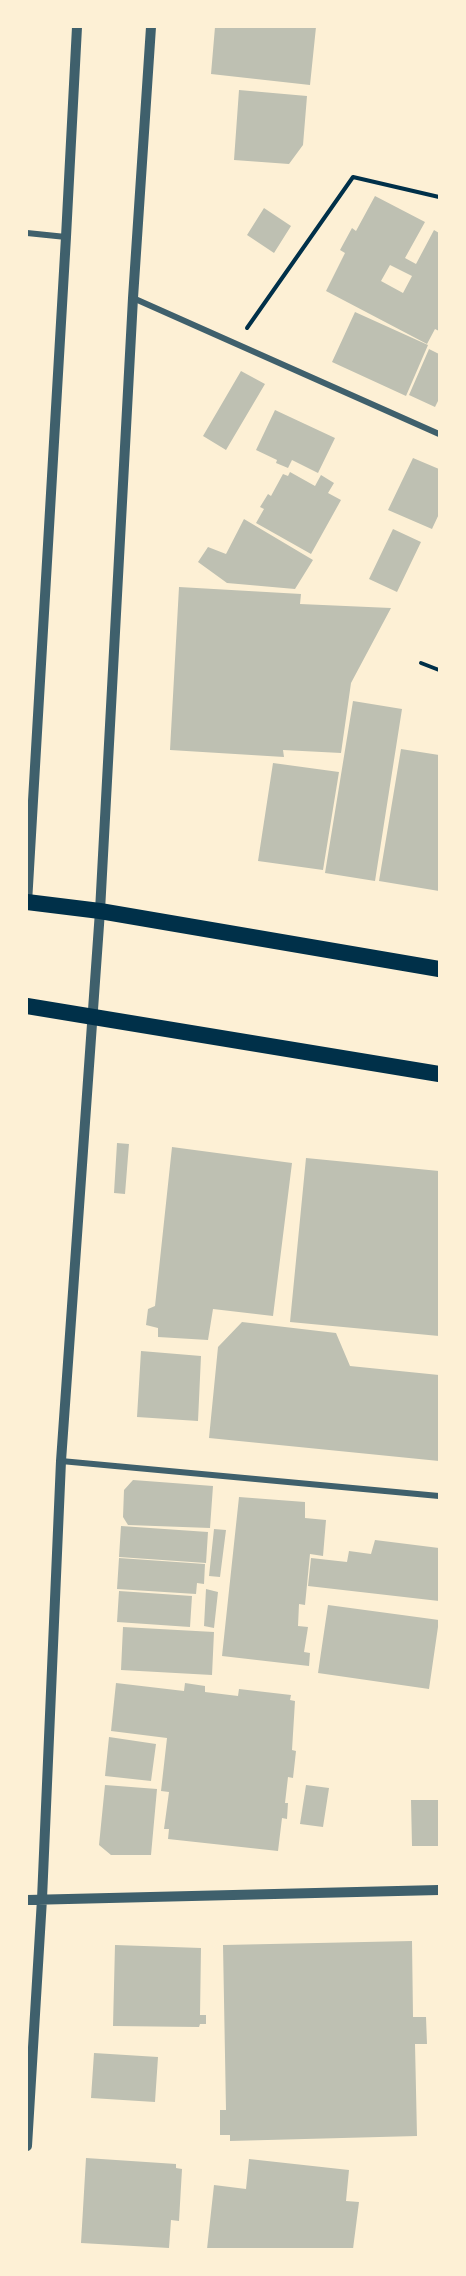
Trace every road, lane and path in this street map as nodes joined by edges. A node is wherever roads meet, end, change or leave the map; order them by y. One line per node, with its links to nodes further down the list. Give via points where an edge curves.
1 (77, 27): 5 (street)
2 (151, 27): 6 (street)
3 (439, 197): 7 (path, via 353,177)
4 (27, 233): 5 (street)
5 (66, 237): 11 (street)
6 (133, 298): 7 (street); 12 (street)
7 (237, 344): 8 (street)
8 (439, 434)
9 (421, 663): 10 (path)
10 (439, 670)
11 (27, 902): 12 (highway)
12 (100, 911): 13 (highway); 15 (street)
13 (439, 969)
14 (27, 1006): 15 (highway)
15 (93, 1016): 16 (highway); 17 (street)
16 (439, 1074)
17 (61, 1461): 18 (street); 20 (street)
18 (439, 1497)
19 (439, 1890): 20 (street)
20 (42, 1899): 21 (street); 22 (street)
21 (27, 1900)
22 (27, 2146)

